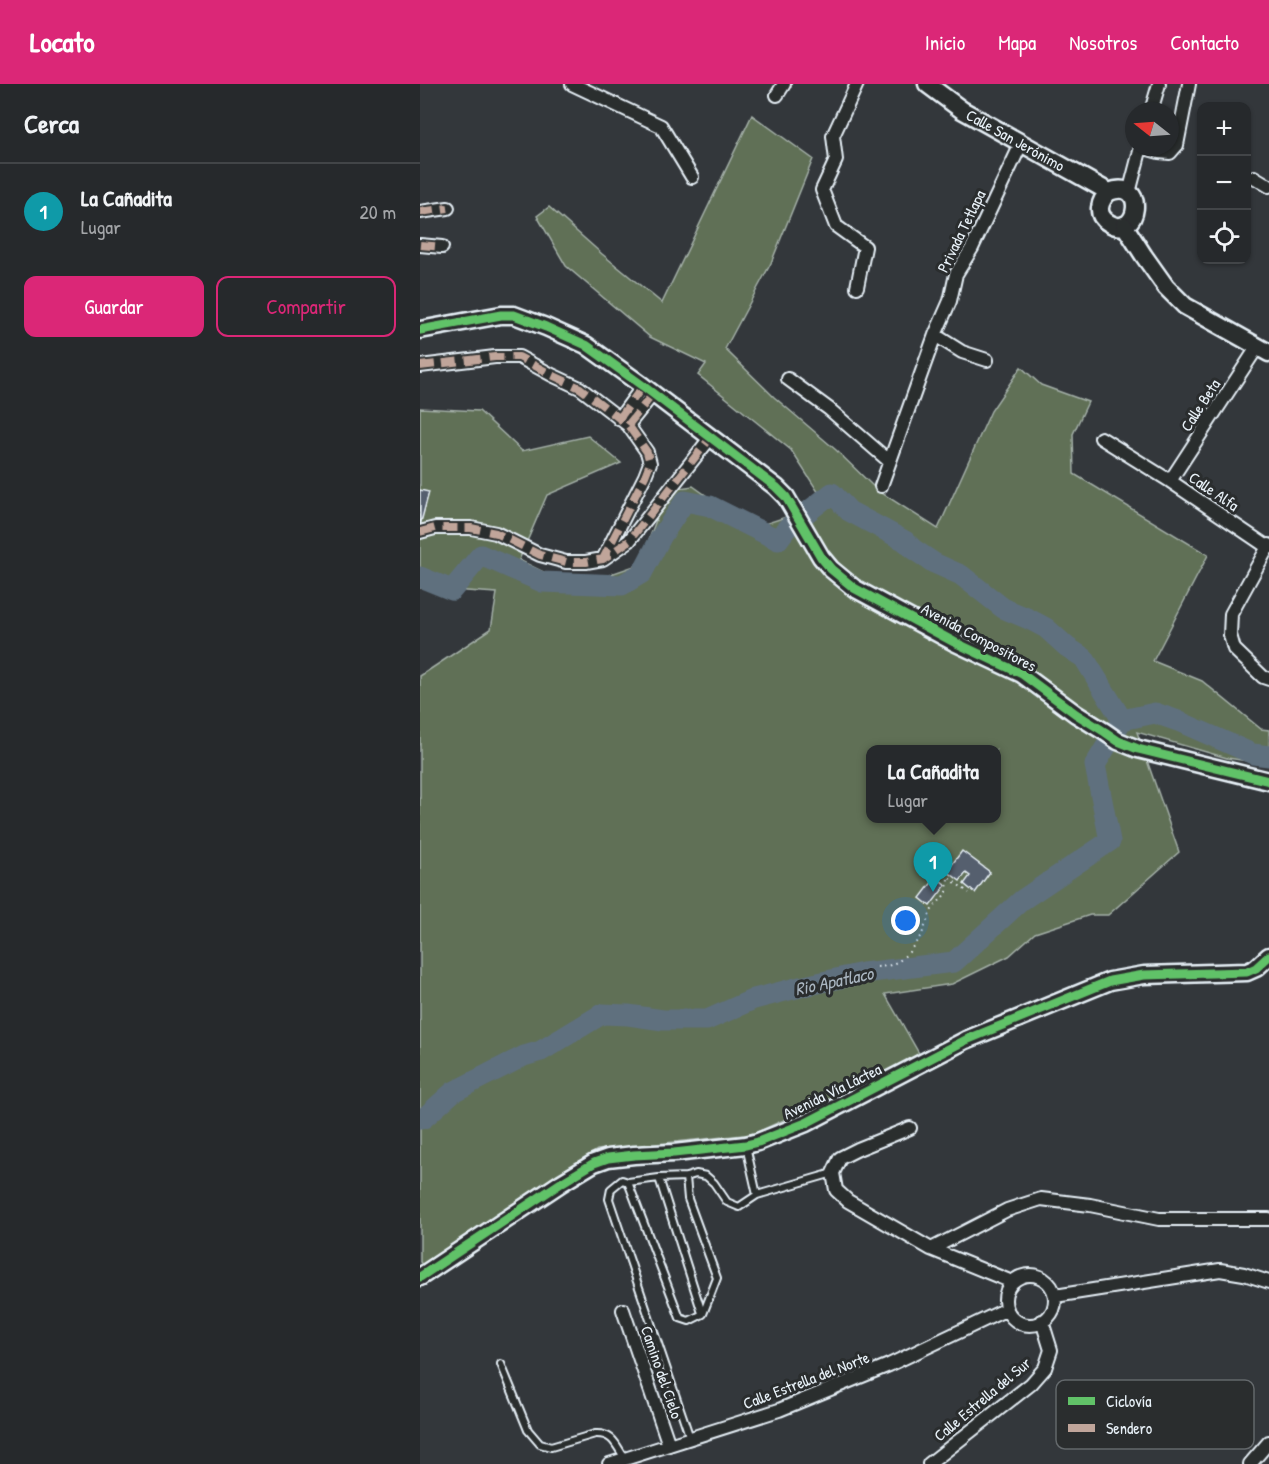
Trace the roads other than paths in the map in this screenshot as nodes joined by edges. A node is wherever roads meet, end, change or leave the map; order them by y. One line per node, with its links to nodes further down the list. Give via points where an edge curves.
1 (572, 84): 11 (street, via 661,126)
2 (857, 84): 21 (street, via 833,136 836,160 822,190 836,226 865,247)
3 (927, 84): 6 (street, Calle San Jerónimo)
4 (1159, 84): 7 (street)
5 (1189, 84): 8 (street)
6 (944, 90): 9 (street, Calle San Jerónimo, via 962,110)
7 (1154, 102)
8 (1179, 135)
9 (1022, 142): 14 (street, Calle San Jerónimo); 23 (street, Privada Tetlapa, via 956,274 950,301)
10 (1139, 156): 15 (street)
11 (692, 177)
12 (1254, 177): 13 (street)
13 (1269, 186)
14 (1109, 192): 15 (street, Calle San Jerónimo, via 1119,189); 18 (street, via 1102,198 1101,215 1115,226)
15 (1129, 193): 18 (street, via 1136,211)
16 (448, 208): 17 (street)
17 (420, 212)
18 (1124, 225): 24 (street, via 1166,287 1185,306)
19 (420, 245): 20 (street)
20 (442, 247)
21 (857, 286)
22 (420, 330): 28 (street, Avenida Compositores, via 487,316 514,315 586,345)
23 (935, 335): 25 (street, via 962,352); 32 (street, Privada Tetlapa)
24 (1264, 350): 33 (street, Calle Beta)
25 (987, 360)
26 (420, 366): 29 (street, via 519,357 580,388)
27 (788, 379): 32 (street)
28 (648, 390): 29 (street); 30 (street, Avenida Compositores)
29 (624, 422): 37 (street, via 647,452 650,463)
30 (711, 437): 37 (street, via 629,541); 39 (street, Avenida Compositores, via 786,497 821,557 854,588 961,646 1023,674 1076,714 1138,749)
31 (1101, 438): 33 (street, Calle Alfa)
32 (889, 461): 34 (street, Privada Tetlapa)
33 (1170, 481): 36 (street, Calle Alfa)
34 (881, 486)
35 (420, 532): 37 (street, via 471,528 496,533 540,555 566,562)
36 (1269, 547): 38 (street, via 1231,614 1230,635 1234,649)
37 (603, 559)
38 (1269, 679)
39 (1269, 781)
40 (1269, 956): 42 (street, Avenida Vía Láctea, via 1247,972 1144,975 1110,981 966,1040 806,1123)
41 (910, 1128): 43 (street, via 840,1158)
42 (746, 1145): 47 (lane); 50 (street, Avenida Vía Láctea, via 594,1162)
43 (833, 1173): 47 (lane); 49 (street, via 836,1190 848,1201)
44 (686, 1177): 45 (lane); 47 (lane, via 706,1176 727,1202 739,1207); 56 (lane, via 688,1199 717,1278)
45 (659, 1178): 46 (lane); 56 (lane)
46 (628, 1182): 56 (lane, via 680,1318 689,1322); 59 (lane, via 622,1180 611,1189 609,1199)
47 (757, 1195)
48 (1269, 1219): 49 (street, via 1159,1219 1041,1199 1007,1210)
49 (931, 1249): 51 (street)
50 (420, 1277)
51 (1012, 1282): 53 (street, via 1026,1275 1041,1277); 54 (street, via 1006,1295)
52 (1269, 1282): 53 (street, via 1220,1270)
53 (1054, 1296): 57 (street, via 1052,1310)
54 (1007, 1309): 57 (street, via 1018,1322); 59 (street, Calle Estrella del Norte, via 779,1410)
55 (623, 1310): 61 (street, Camino del Cielo)
56 (702, 1314)
57 (1042, 1321): 64 (street, Calle Estrella del Sur, via 1051,1350 1045,1368 1032,1384)
58 (501, 1364): 62 (lane, via 528,1430 540,1444 551,1447 602,1434 610,1437)
59 (690, 1438): 61 (street, Calle Estrella del Norte)
60 (1269, 1442): 65 (street)
61 (669, 1445): 62 (street, Calle Estrella del Norte)
62 (625, 1459): 63 (street, Calle Estrella del Norte)
63 (609, 1464)
64 (929, 1464)
65 (1250, 1464)

